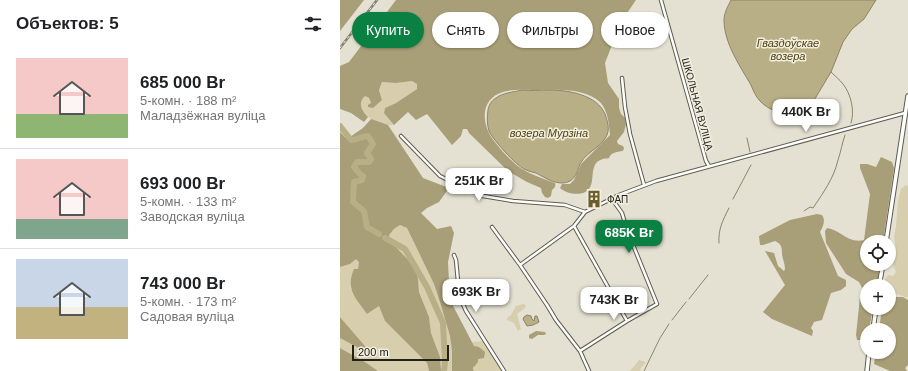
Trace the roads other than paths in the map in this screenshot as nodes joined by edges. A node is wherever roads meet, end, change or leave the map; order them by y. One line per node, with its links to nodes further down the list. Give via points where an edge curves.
1 (661, 0): 6 (street, ШКОЛЬНАЯ ВУЛІЦА)
2 (622, 78): 7 (street, via 630,134)
3 (908, 96): 4 (street)
4 (905, 113): 6 (street); 12 (street)
5 (401, 136): 9 (street, via 440,176 483,196 564,205)
6 (709, 166): 7 (street)
7 (644, 185): 8 (street)
8 (612, 199): 9 (street); 15 (street, via 622,213 658,304)
9 (585, 212): 10 (street)
10 (574, 226): 14 (street); 15 (street)
11 (492, 227): 14 (street)
12 (887, 235)
13 (454, 255): 18 (street, via 462,302)
14 (520, 265): 16 (street)
15 (628, 321): 16 (street)
16 (580, 351): 19 (street)
17 (869, 359): 20 (street)
18 (504, 371)
19 (589, 371)
20 (867, 371)

